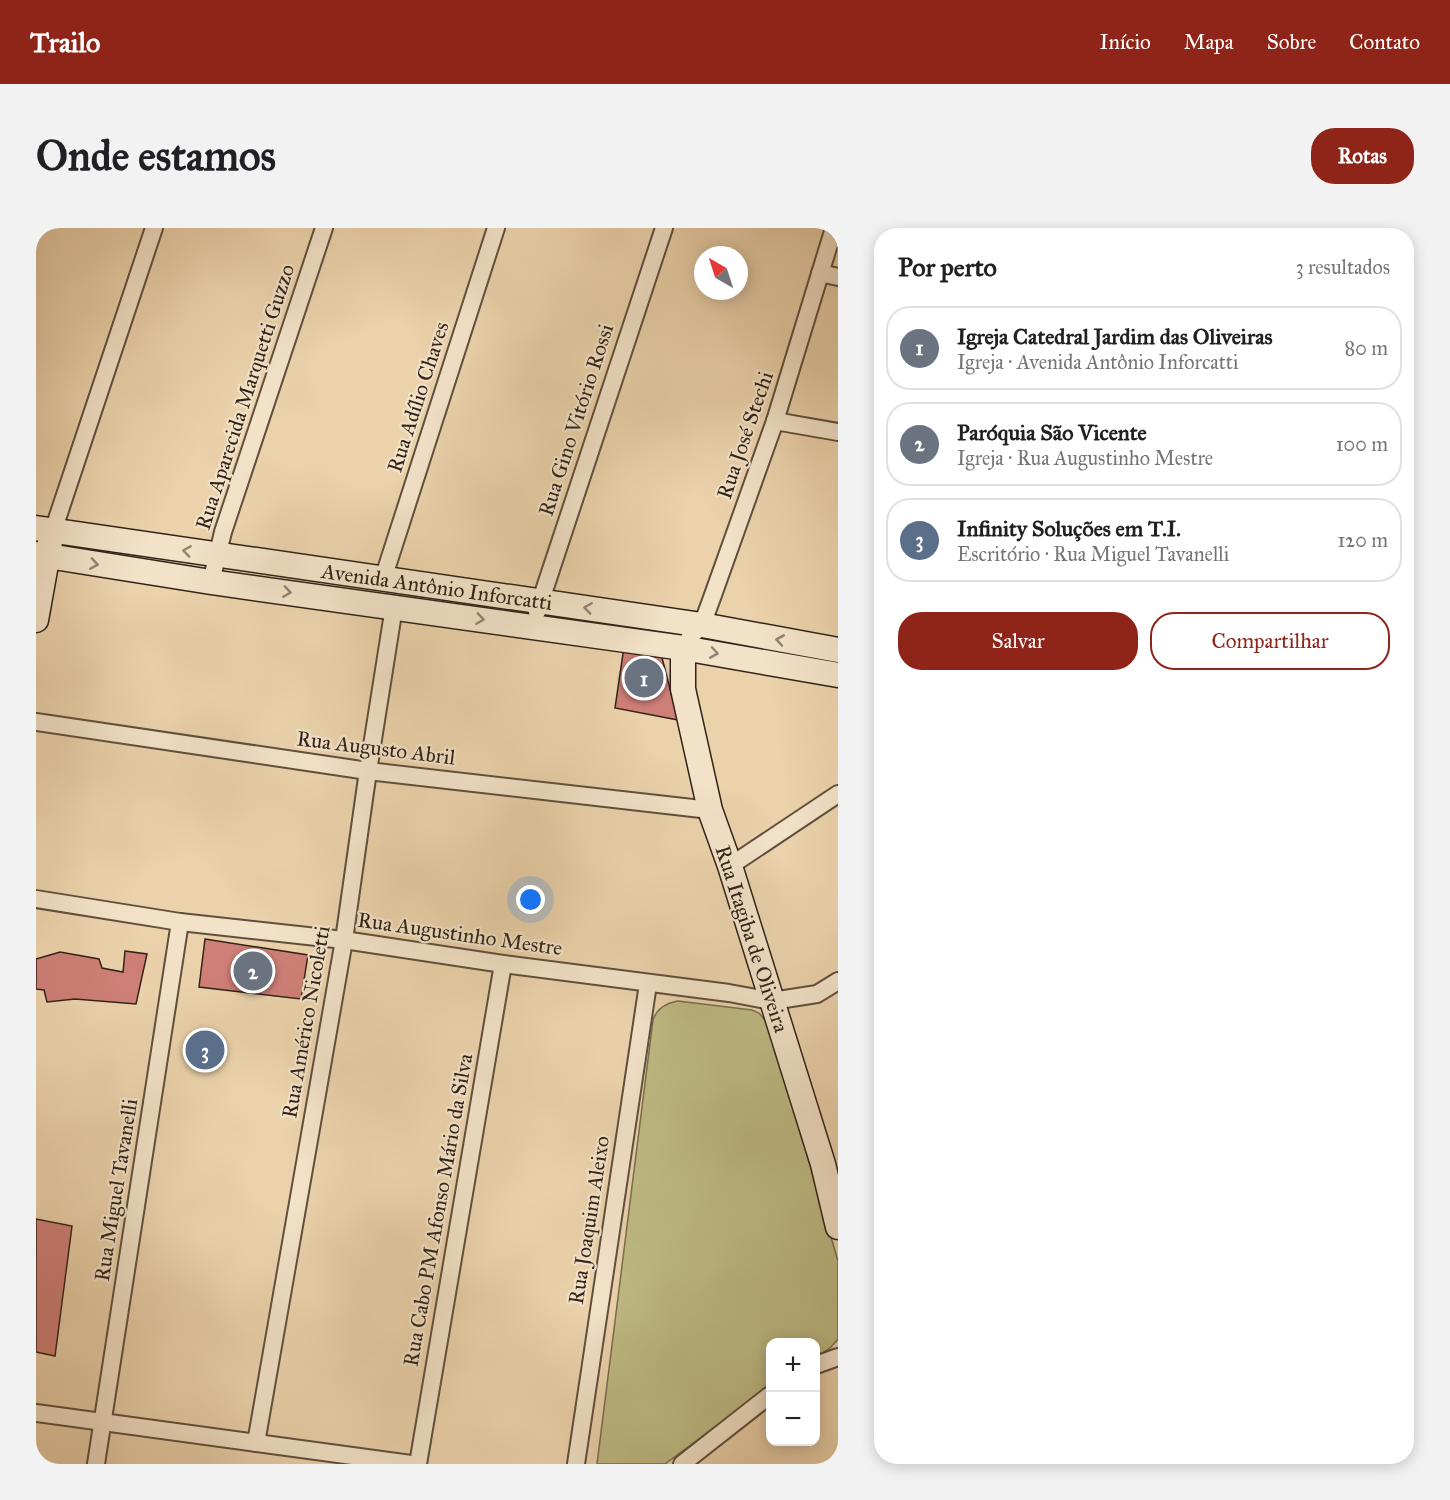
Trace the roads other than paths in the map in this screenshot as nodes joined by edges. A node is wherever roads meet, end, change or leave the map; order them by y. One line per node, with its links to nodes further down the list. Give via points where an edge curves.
1 (153, 228): 10 (street)
2 (324, 228): 12 (street, Rua Aparecida Marquetti Guzzo)
3 (496, 228): 13 (street, Rua Adílio Chaves)
4 (664, 228): 15 (street, Rua Gino Vitório Rossi)
5 (834, 228): 6 (street, Rua José Stechi)
6 (820, 273): 7 (street); 8 (street, Rua José Stechi)
7 (838, 277)
8 (775, 421): 9 (street); 18 (street, Rua José Stechi)
9 (838, 432)
10 (45, 530): 11 (street); 12 (street, Avenida Antônio Inforcatti, one-way to 10)
11 (41, 555): 14 (street, Avenida Antônio Inforcatti, one-way to 14); 17 (street)
12 (218, 556): 13 (street, Avenida Antônio Inforcatti); 14 (street, Rua Aparecida Marquetti Guzzo)
13 (383, 579): 15 (street, Avenida Antônio Inforcatti)
14 (211, 582): 16 (street, Avenida Antônio Inforcatti, one-way to 16)
15 (540, 602): 18 (street, Avenida Antônio Inforcatti, one-way to 15); 19 (street, Rua Gino Vitório Rossi)
16 (394, 607): 19 (street, Avenida Antônio Inforcatti, one-way to 19); 24 (street, Rua Américo Nicoletti)
17 (36, 620)
18 (702, 625): 20 (street, Rua José Stechi); 21 (street, Avenida Antônio Inforcatti, one-way to 18)
19 (532, 627): 20 (street, Avenida Antônio Inforcatti)
20 (683, 648): 22 (street, Avenida Antônio Inforcatti, one-way to 22); 26 (street, Rua Itagiba de Oliveira, via 682,688)
21 (838, 650)
22 (838, 675)
23 (36, 722): 24 (street, Rua Augusto Abril)
24 (368, 771): 26 (street, Rua Augusto Abril); 30 (street, Rua Américo Nicoletti)
25 (838, 794): 27 (street)
26 (710, 810): 27 (street, Rua Itagiba de Oliveira)
27 (730, 866): 34 (street, Rua Itagiba de Oliveira)
28 (36, 899): 29 (street, Rua Augustinho Mestre)
29 (180, 922): 30 (street, Rua Augustinho Mestre); 41 (street, Rua Miguel Tavanelli)
30 (344, 940): 31 (street, Rua Augustinho Mestre); 42 (street, Rua Américo Nicoletti)
31 (502, 964): 33 (street, Rua Augustinho Mestre); 45 (street, Rua Cabo PM Afonso Mário da Silva)
32 (838, 981): 34 (street, Rua Augustinho Mestre, via 817,994)
33 (648, 984): 34 (street, Rua Augustinho Mestre); 46 (street, Rua Joaquim Aleixo)
34 (772, 1001): 35 (street, Rua Itagiba de Oliveira)
35 (831, 1159): 36 (street, Rua Itagiba de Oliveira)
36 (838, 1227)
37 (838, 1357): 38 (street)
38 (820, 1364)
39 (766, 1399): 47 (street)
40 (36, 1413): 41 (street)
41 (103, 1423): 42 (street); 43 (street, Rua Miguel Tavanelli)
42 (256, 1443): 44 (street)
43 (96, 1464)
44 (411, 1464)
45 (418, 1464)
46 (576, 1464)
47 (682, 1464)

